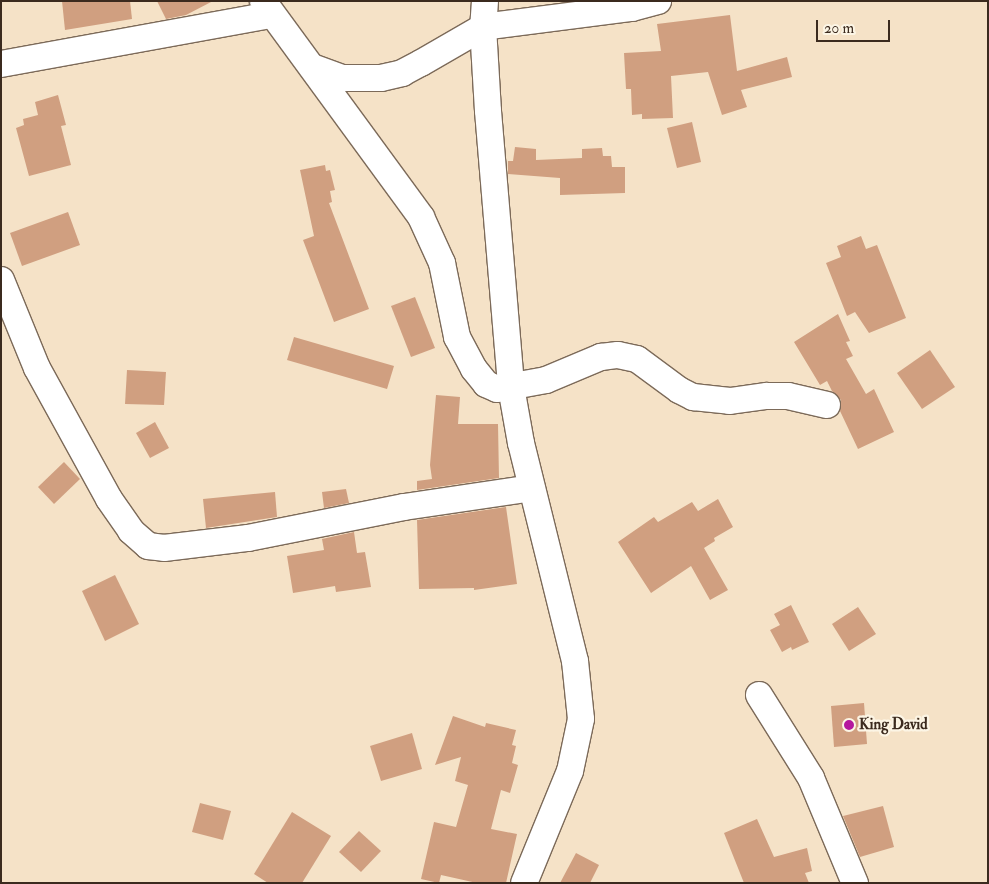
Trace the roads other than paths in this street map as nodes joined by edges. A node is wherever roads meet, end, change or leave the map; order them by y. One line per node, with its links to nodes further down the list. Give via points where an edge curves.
1 (485, 1): 4 (street)
2 (658, 1): 4 (street, via 632,8)
3 (267, 8): 5 (street); 6 (street)
4 (483, 27): 6 (street, via 402,73 364,79 342,78); 8 (street)
5 (1, 64)
6 (312, 67): 8 (street, via 422,216 442,263 457,337 474,369 486,384 497,389)
7 (1, 280): 10 (street, via 37,368 109,499 131,531 148,546 164,548 248,538)
8 (511, 387): 9 (street, via 546,380 601,357 618,354 636,359 694,397 730,401 788,396); 10 (street)
9 (827, 405)
10 (532, 488): 12 (street, via 575,661 581,719 570,771)
11 (759, 695): 13 (street, via 812,778)
12 (524, 883)
13 (855, 883)

